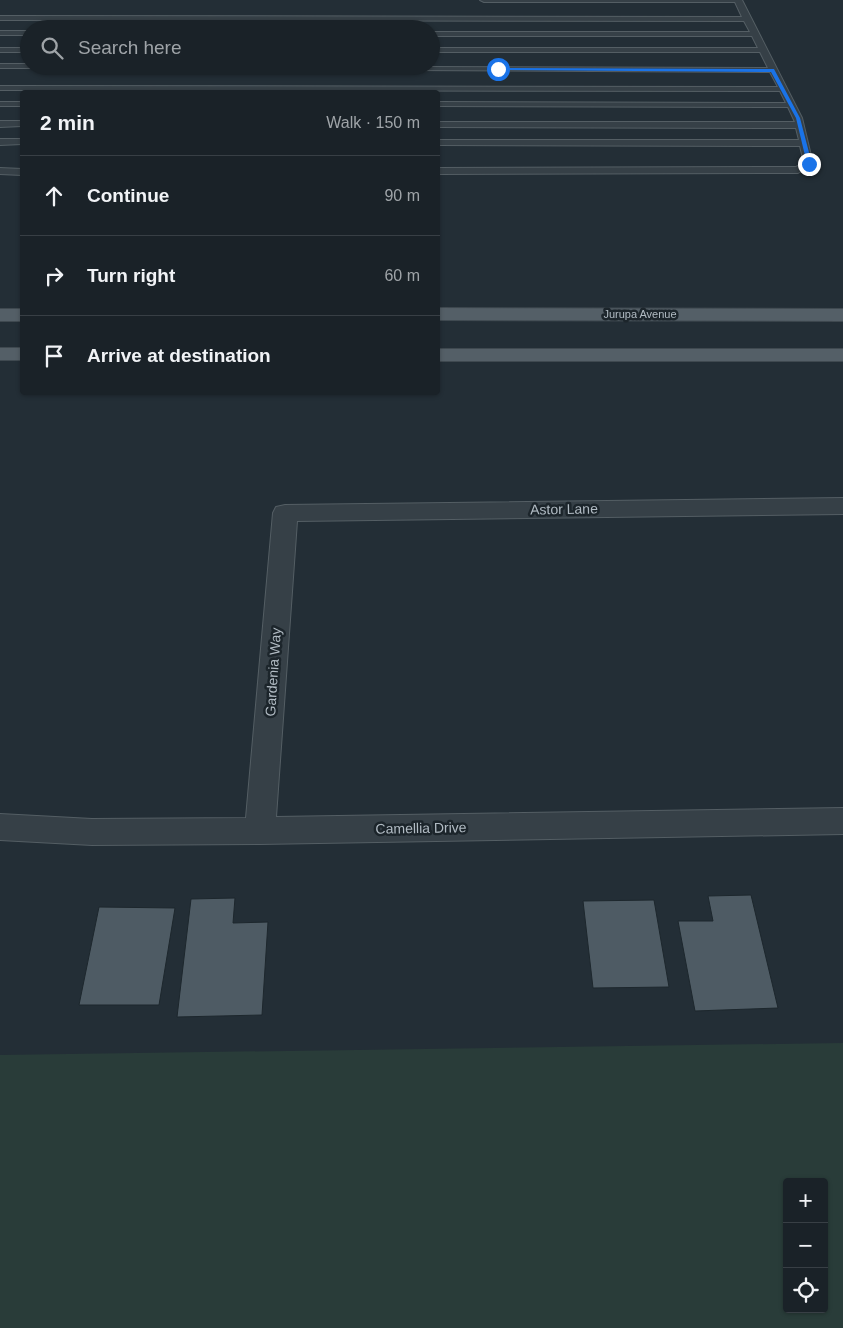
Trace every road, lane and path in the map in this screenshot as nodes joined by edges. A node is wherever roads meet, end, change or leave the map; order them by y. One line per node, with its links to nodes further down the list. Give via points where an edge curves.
1 (484, 0): 2 (lane)
2 (738, 0): 4 (lane)
3 (0, 18): 4 (lane)
4 (747, 19): 8 (lane)
5 (0, 33): 6 (lane)
6 (20, 33)
7 (440, 34): 8 (lane)
8 (755, 34): 12 (lane)
9 (0, 50): 10 (lane)
10 (20, 50)
11 (440, 50): 12 (lane)
12 (763, 50): 16 (lane)
13 (0, 66): 14 (lane)
14 (20, 66)
15 (440, 68): 16 (lane)
16 (772, 70): 18 (lane)
17 (0, 88): 18 (lane)
18 (783, 89): 22 (lane)
19 (0, 104): 20 (lane)
20 (20, 104)
21 (440, 104): 22 (lane)
22 (791, 105): 26 (lane)
23 (0, 124): 24 (lane)
24 (20, 124)
25 (440, 125): 26 (lane)
26 (800, 125): 30 (lane)
27 (0, 142): 28 (lane)
28 (20, 142)
29 (440, 143): 30 (lane)
30 (804, 143): 31 (lane, via 809,164 798,170)
31 (440, 171)
32 (0, 172): 33 (lane)
33 (20, 172)
34 (440, 314): 37 (main road, Jurupa Avenue)
35 (0, 315): 36 (main road)
36 (20, 315)
37 (843, 315)
38 (0, 354): 39 (main road)
39 (20, 354)
40 (440, 355): 41 (main road)
41 (843, 356)
42 (843, 506): 43 (street, Astor Lane)
43 (285, 513): 46 (street, Gardenia Way)
44 (843, 821): 46 (street, Camellia Drive)
45 (0, 827): 46 (street, Camellia Drive, via 92,832)
46 (260, 831)

